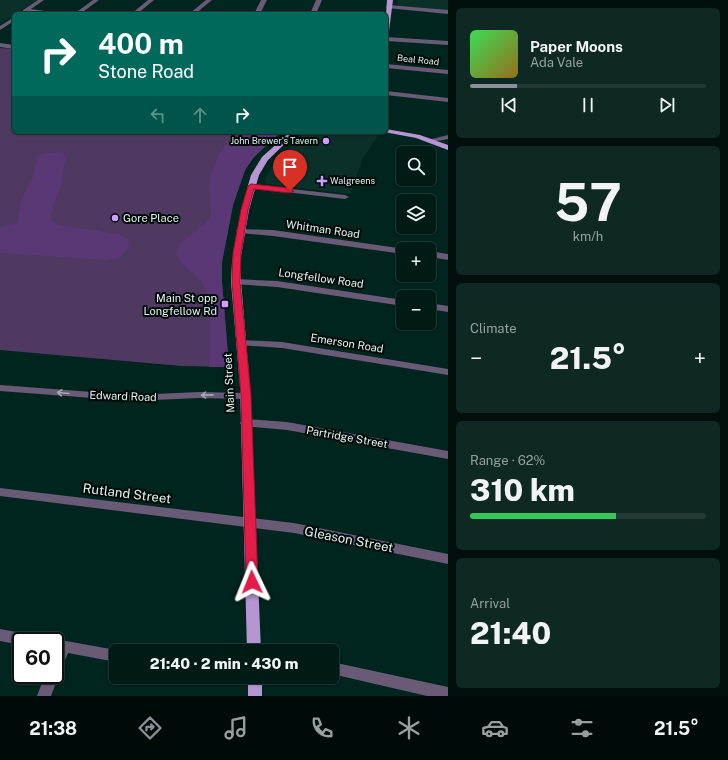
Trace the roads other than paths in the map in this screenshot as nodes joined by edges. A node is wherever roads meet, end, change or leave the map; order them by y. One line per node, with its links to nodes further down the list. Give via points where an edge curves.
1 (41, 0): 9 (street)
2 (96, 0): 12 (street)
3 (151, 0): 13 (street)
4 (209, 0): 14 (street)
5 (264, 0): 15 (street)
6 (319, 0): 16 (street)
7 (390, 0): 8 (main road)
8 (389, 7): 17 (street); 18 (main road)
9 (27, 10): 10 (street); 11 (street)
10 (24, 12)
11 (45, 12)
12 (80, 12)
13 (136, 12)
14 (194, 12)
15 (258, 12)
16 (314, 12)
17 (448, 12)
18 (388, 15)
19 (12, 20): 20 (street)
20 (0, 28)
21 (388, 39): 22 (street)
22 (448, 43)
23 (0, 45): 24 (street)
24 (12, 47)
25 (388, 66): 26 (street, Beal Road)
26 (448, 72)
27 (388, 93): 28 (street)
28 (448, 100)
29 (388, 131): 32 (main road)
30 (292, 134): 34 (main road, Main Street, via 261,165)
31 (448, 137): 32 (street)
32 (432, 140): 33 (main road)
33 (448, 148)
34 (251, 186): 35 (street); 36 (main road, Main Street)
35 (345, 197)
36 (240, 231): 37 (street, Whitman Road, via 273,233); 40 (main road, Main Street)
37 (396, 250)
38 (436, 255): 39 (street)
39 (448, 257)
40 (236, 282): 41 (street, Longfellow Road, via 277,284); 44 (main road, Main Street)
41 (396, 302)
42 (436, 307): 43 (street)
43 (448, 309)
44 (242, 343): 45 (street, Emerson Road, via 282,345); 47 (main road, Main Street)
45 (448, 372)
46 (0, 388): 47 (street, Edward Road, one-way to 46, via 132,398)
47 (246, 396): 48 (main road, Main Street)
48 (246, 423): 49 (street, Partridge Street, via 293,427); 51 (main road, Main Street)
49 (448, 455)
50 (0, 492): 51 (street, Rutland Street)
51 (250, 524): 52 (street, Gleason Street, via 294,528); 55 (main road, Main Street)
52 (448, 558)
53 (0, 635): 54 (street)
54 (12, 637)
55 (254, 644)
56 (64, 647): 57 (street)
57 (109, 655)
58 (339, 670): 61 (street)
59 (49, 684): 62 (street)
60 (255, 684): 63 (main road)
61 (448, 694)
62 (44, 696)
63 (255, 696)

